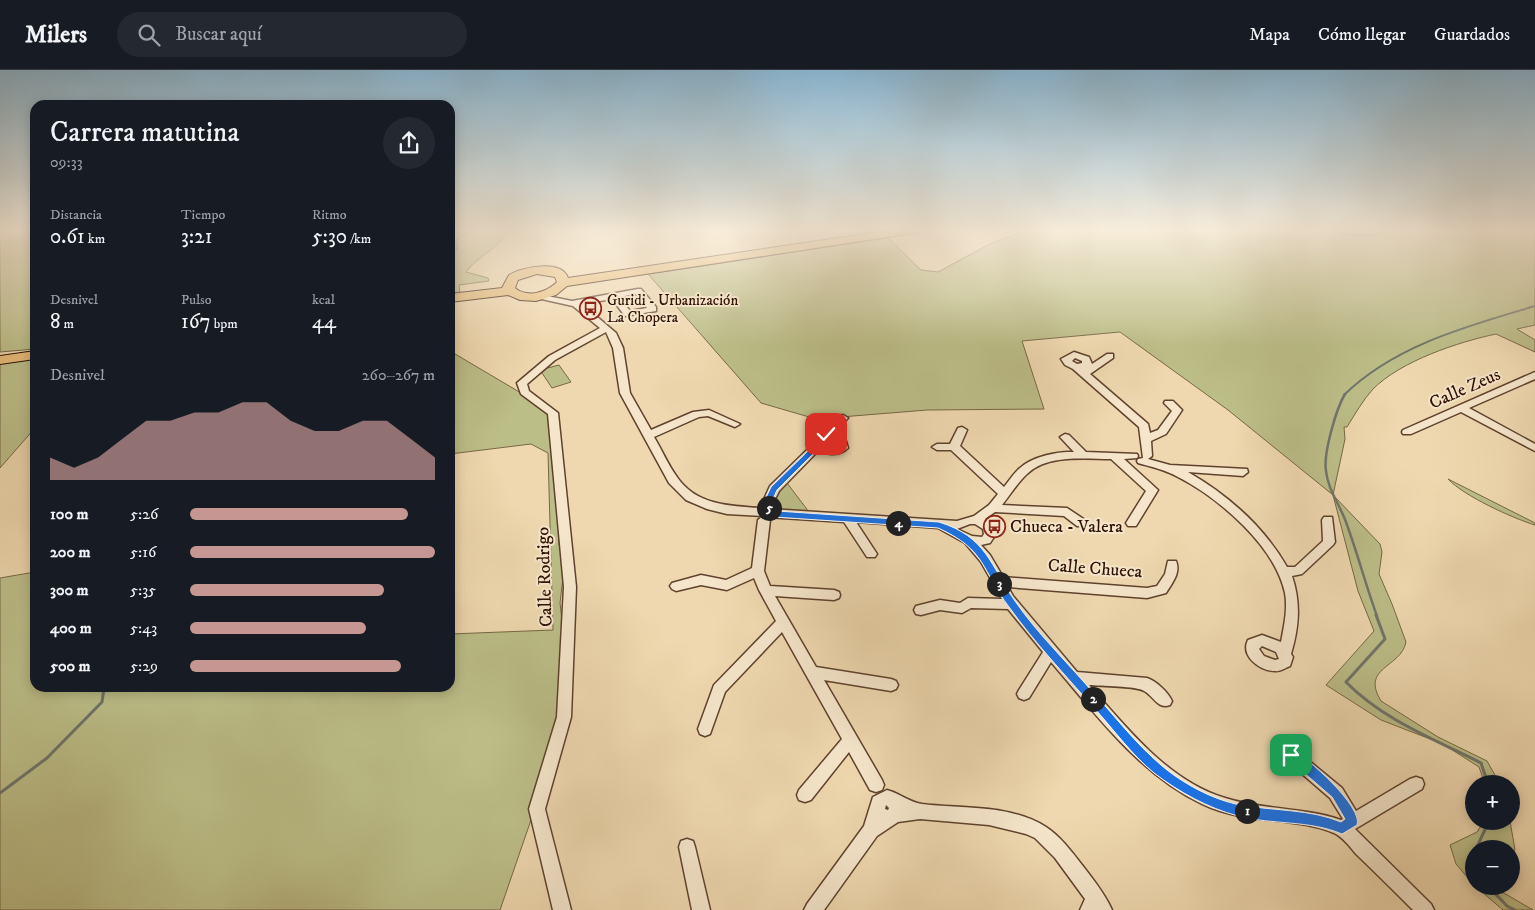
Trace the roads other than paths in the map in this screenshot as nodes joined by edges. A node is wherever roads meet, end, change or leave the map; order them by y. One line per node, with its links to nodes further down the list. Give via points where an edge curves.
1 (623, 268): 3 (highway, via 590,273)
2 (658, 268): 3 (highway)
3 (559, 283): 4 (highway, via 554,272 537,270 518,274); 6 (highway); 9 (street)
4 (509, 287): 5 (highway); 6 (highway, via 522,296); 8 (highway)
5 (455, 292)
6 (540, 296): 9 (street)
7 (614, 296): 9 (street)
8 (455, 297)
9 (569, 303): 10 (street)
10 (607, 328): 25 (street, via 618,348 625,393); 73 (street, Calle Rodrigo, via 540,364 522,383 524,392 553,413 570,587 564,717 537,809)
11 (30, 350): 12 (highway)
12 (0, 353)
13 (30, 356): 15 (highway)
14 (1110, 356): 17 (street)
15 (0, 360)
16 (1076, 367): 17 (street)
17 (1084, 374): 27 (street, via 1138,419 1144,426)
18 (1535, 375): 20 (street, Calle Zeus)
19 (1169, 403): 27 (street, via 1178,410 1162,432)
20 (1462, 408): 24 (street, Calle Zeus); 30 (street)
21 (843, 418): 37 (street, via 826,434 823,443 774,489)
22 (734, 424): 25 (street, via 708,413 697,414)
23 (962, 430): 29 (street)
24 (1408, 432)
25 (649, 435): 37 (street, via 673,480 690,497 727,510)
26 (1064, 436): 31 (street)
27 (1146, 441): 32 (street)
28 (937, 447): 29 (street)
29 (954, 447): 35 (street)
30 (1535, 448)
31 (1084, 455): 32 (street); 35 (street, via 1066,455 1033,464)
32 (1135, 457): 33 (street); 41 (street, via 1152,490)
33 (1165, 468): 34 (street); 49 (street, via 1201,486 1259,534)
34 (1243, 472)
35 (1004, 493): 36 (street)
36 (992, 508): 39 (street); 42 (street, via 1067,512); 44 (street)
37 (765, 514): 38 (street); 48 (street)
38 (848, 519): 43 (street, via 939,525); 45 (street)
39 (976, 520): 43 (street, via 964,521); 44 (street)
40 (1328, 520): 49 (street, via 1329,542 1298,571)
41 (1132, 523)
42 (1081, 524)
43 (963, 533): 44 (street); 46 (street)
44 (987, 533): 46 (street)
45 (871, 554)
46 (988, 562): 50 (street)
47 (1172, 564): 50 (street, Calle Chueca, via 1171,574 1161,590 1147,593)
48 (758, 571): 51 (street, via 727,585 701,580); 52 (street)
49 (1285, 572): 58 (street, via 1291,593 1292,621)
50 (997, 581): 54 (street)
51 (676, 586)
52 (765, 590): 53 (street); 56 (street)
53 (834, 595)
54 (1012, 604): 55 (street, via 968,603 962,608 940,605); 57 (street)
55 (921, 610)
56 (783, 622): 59 (street); 64 (street, via 719,689)
57 (1050, 651): 60 (street); 62 (street)
58 (1284, 652)
59 (811, 672): 61 (street); 65 (street)
60 (1074, 678): 63 (street, via 1147,684); 70 (street, via 1157,769 1210,801 1239,810)
61 (891, 685)
62 (1024, 694)
63 (1165, 701)
64 (705, 729)
65 (849, 741): 68 (street); 69 (street)
66 (1291, 755): 70 (street, via 1336,793)
67 (1416, 784): 70 (street)
68 (804, 795)
69 (887, 808): 72 (street, via 993,820 1031,828 1060,850); 75 (street)
70 (1348, 824): 76 (street)
71 (686, 847): 74 (street)
72 (1096, 906)
73 (562, 910)
74 (701, 910)
75 (813, 910)
76 (1425, 910)

